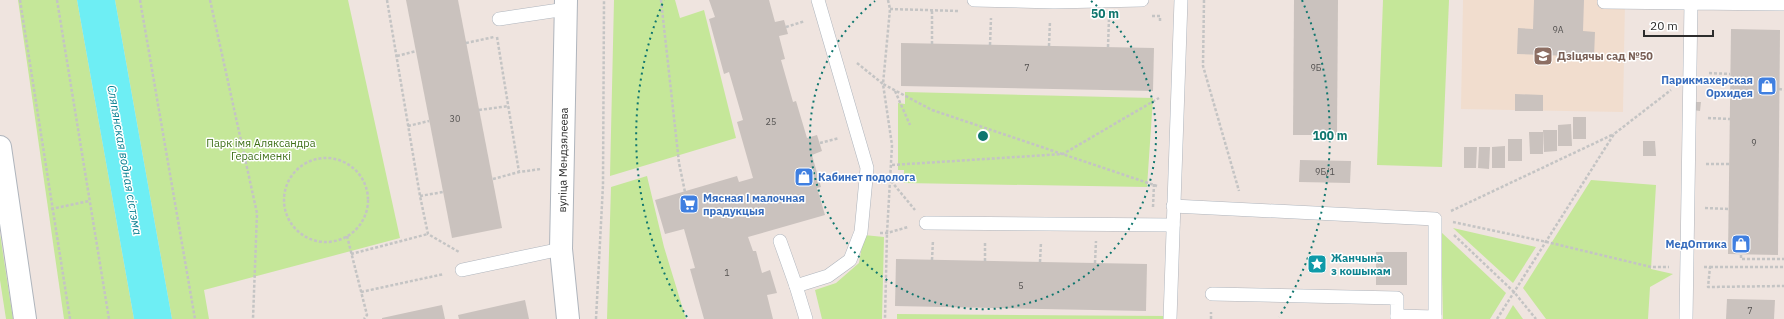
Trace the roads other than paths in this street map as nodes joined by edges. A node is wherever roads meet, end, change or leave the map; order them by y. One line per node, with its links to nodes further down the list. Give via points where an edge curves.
1 (818, 0): 17 (lane, via 867,168 861,232 850,260 828,276)
2 (974, 0): 3 (lane)
3 (1142, 0)
4 (1181, 0): 11 (lane)
5 (1691, 1): 6 (lane); 7 (lane); 25 (lane)
6 (1604, 2)
7 (1784, 4)
8 (566, 5): 9 (lane); 15 (street, вуліца Мендзялеева)
9 (497, 24)
10 (0, 147): 21 (street)
11 (1173, 206): 13 (lane); 20 (lane, via 1435,218)
12 (926, 223): 13 (lane)
13 (1173, 225): 24 (lane)
14 (780, 241): 17 (lane)
15 (561, 249): 16 (lane); 22 (street, вуліца Мендзялеева)
16 (462, 270)
17 (796, 286): 23 (lane)
18 (1212, 294): 19 (lane, via 1397,298)
19 (1397, 318): 20 (lane)
20 (1435, 318)
21 (24, 319)
22 (568, 319)
23 (806, 319)
24 (1170, 319)
25 (1686, 319)

